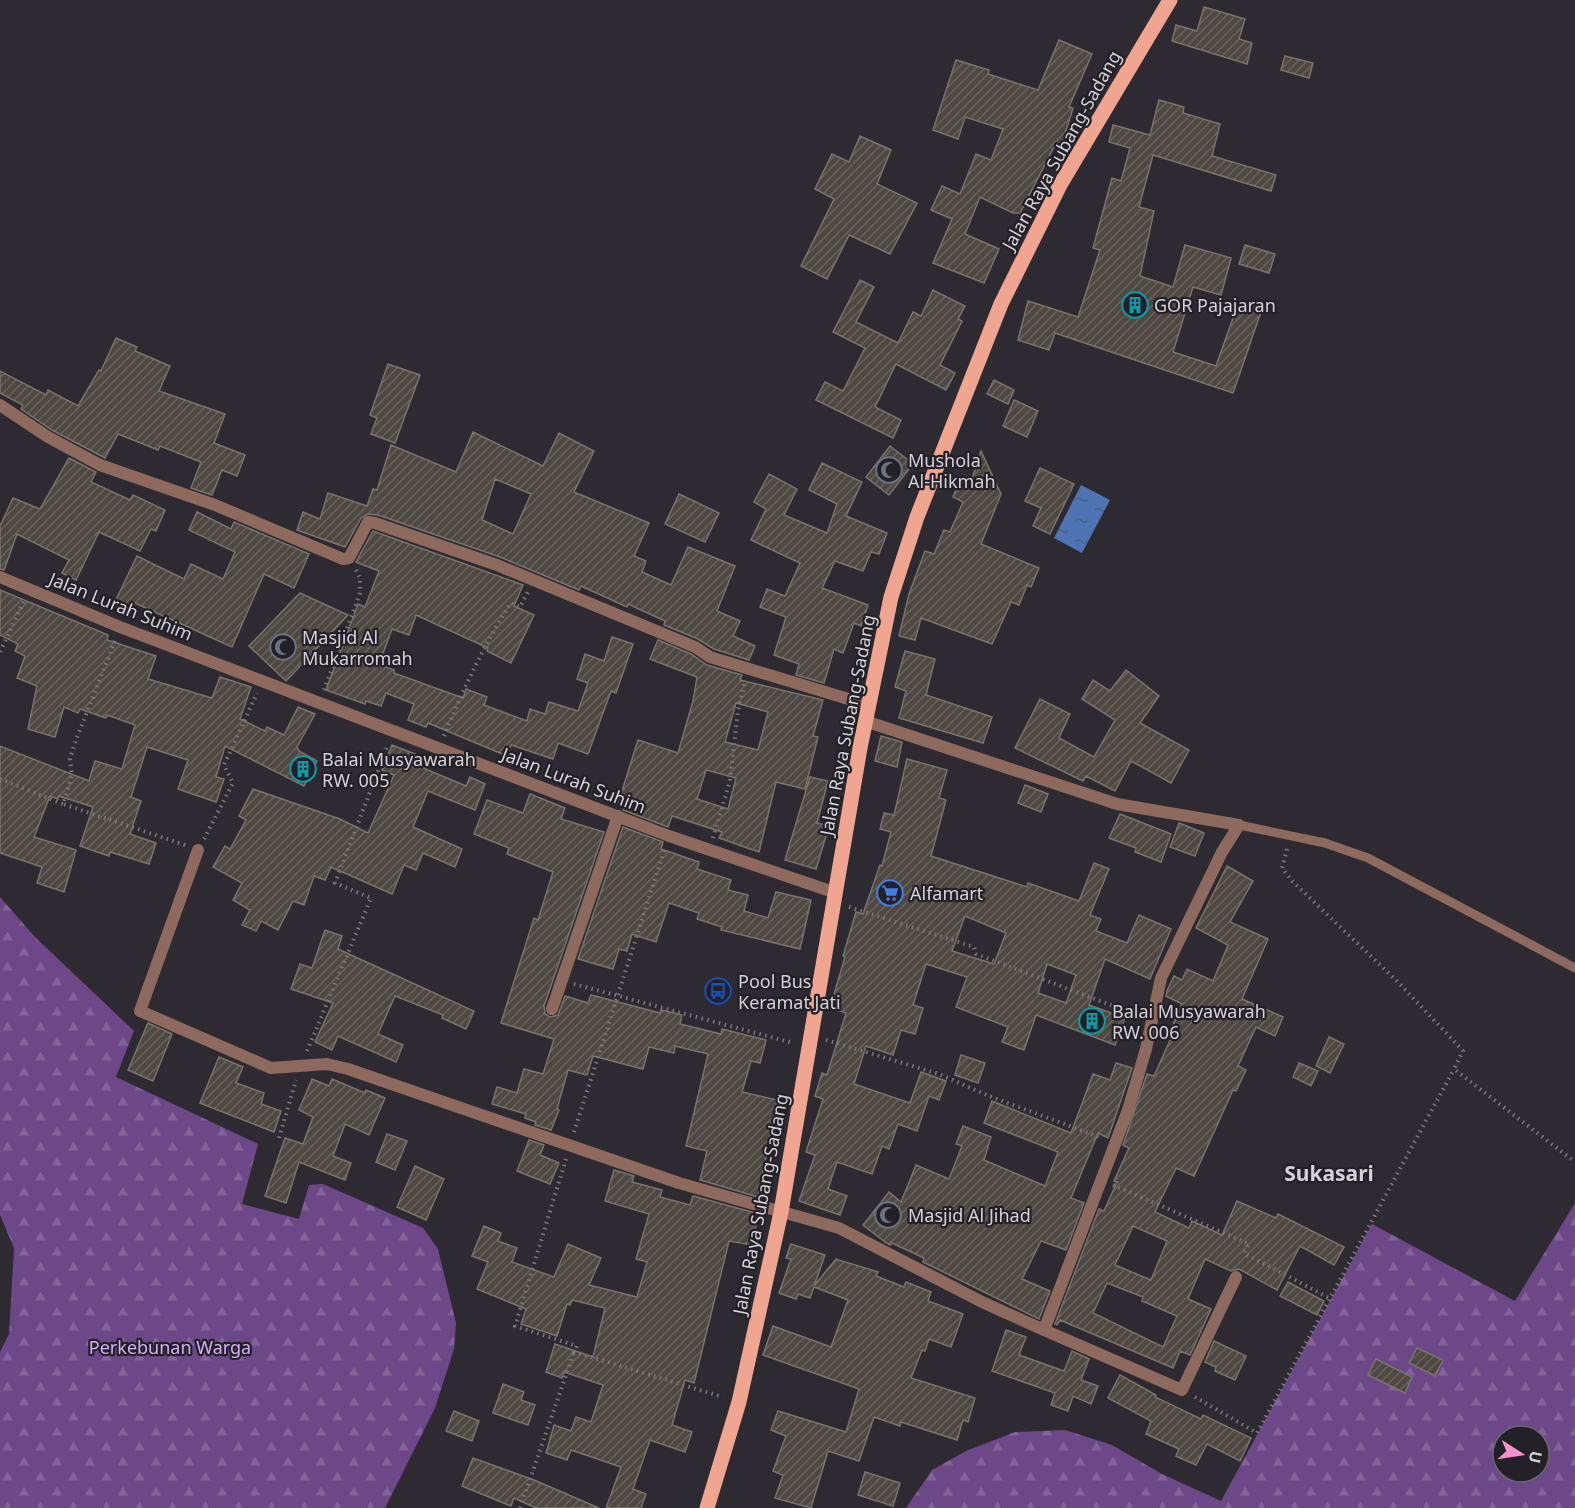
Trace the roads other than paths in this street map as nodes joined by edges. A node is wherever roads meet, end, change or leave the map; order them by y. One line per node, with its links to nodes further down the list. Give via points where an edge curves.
1 (1170, 0): 4 (main road, Jalan Raya Subang-Sadang, via 1060,185 1002,304 917,517 891,597)
2 (0, 405): 4 (street, via 100,465 215,504 343,559 349,558 368,522 487,562 695,647 710,657)
3 (0, 577): 6 (street, Jalan Lurah Suhim, via 120,627)
4 (868, 705): 5 (main road, Jalan Raya Subang-Sadang)
5 (865, 721): 7 (street, via 1117,804); 9 (main road, Jalan Raya Subang-Sadang)
6 (618, 816): 9 (street, Jalan Lurah Suhim); 11 (street)
7 (1239, 825): 10 (lane, via 1325,843 1368,858); 14 (street, via 1161,978 1134,1090)
8 (198, 850): 12 (street, via 140,1011 271,1068 327,1064 348,1069 678,1183)
9 (835, 898): 12 (main road, Jalan Raya Subang-Sadang)
10 (1575, 968)
11 (552, 1009)
12 (781, 1212): 14 (street, via 857,1236); 15 (main road, Jalan Raya Subang-Sadang, via 738,1402)
13 (1236, 1277): 14 (street, via 1182,1390)
14 (1044, 1330)
15 (707, 1508)

